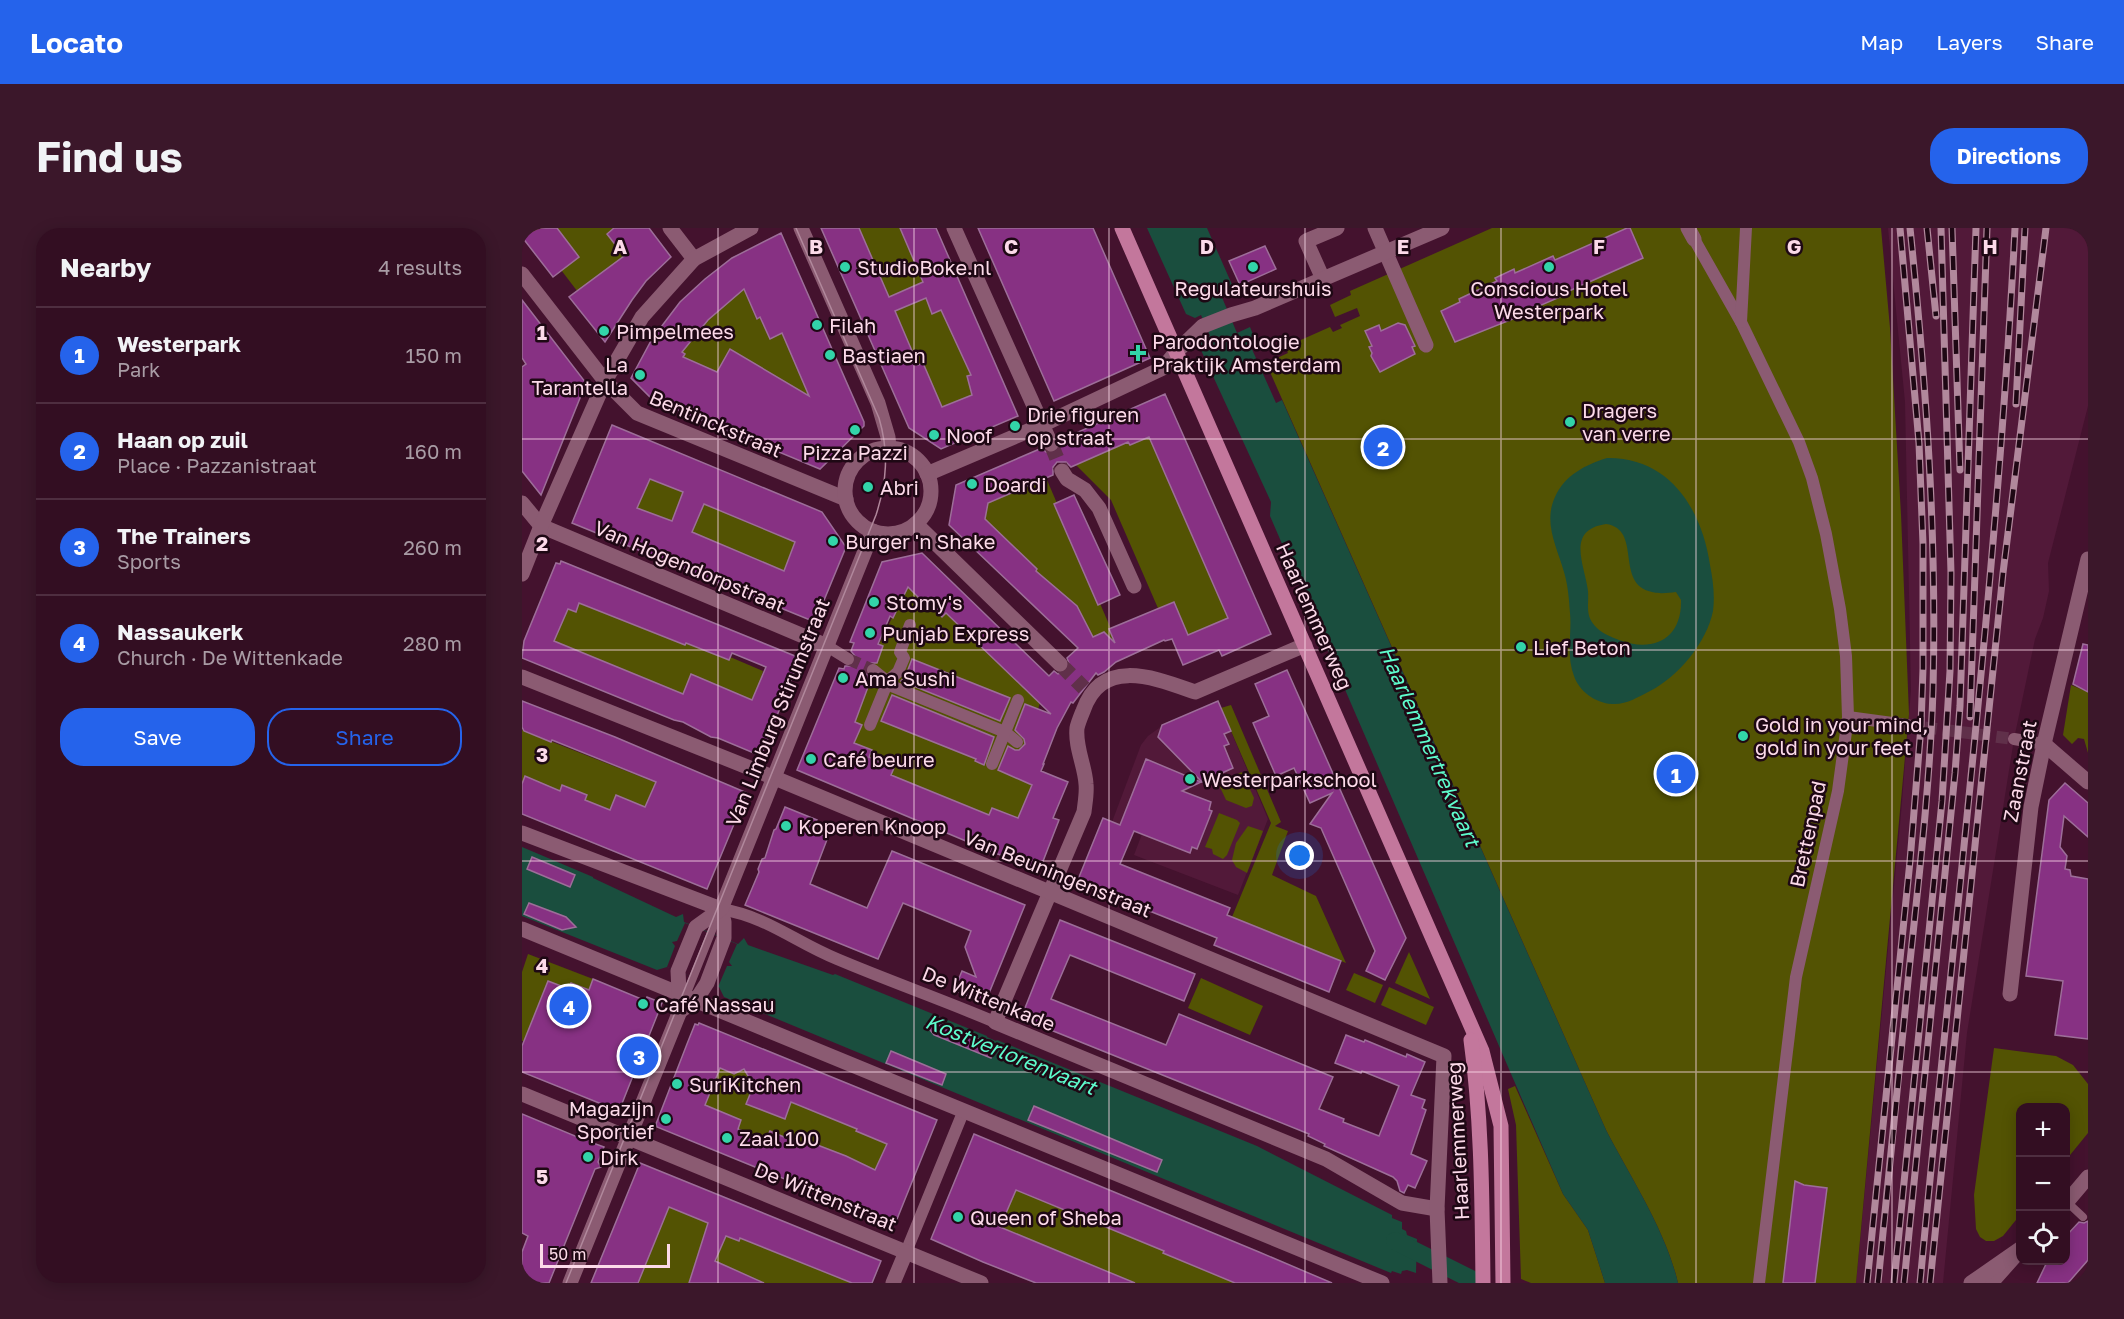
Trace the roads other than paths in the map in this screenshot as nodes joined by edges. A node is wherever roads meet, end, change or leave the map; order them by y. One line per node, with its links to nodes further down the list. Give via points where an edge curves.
1 (670, 228): 13 (street)
2 (751, 228): 13 (street)
3 (801, 228): 22 (street, via 878,403)
4 (954, 228): 20 (street)
5 (1122, 228): 18 (main road, Haarlemmerweg)
6 (1337, 228): 11 (street)
7 (1375, 228): 12 (street)
8 (1442, 228): 12 (street)
9 (1746, 228): 16 (street, Brettenpad)
10 (1691, 234): 16 (street)
11 (1303, 235): 15 (street)
12 (1386, 252): 15 (street); 17 (street)
13 (694, 259): 19 (street, via 642,317)
14 (522, 274): 19 (street, Bentinckstraat)
15 (1323, 279): 18 (street, via 1203,326)
16 (1741, 322): 42 (street, Brettenpad, via 1787,413 1812,478 1839,600)
17 (1426, 345)
18 (1176, 352): 20 (street, via 1163,368); 34 (main road, Haarlemmerweg)
19 (605, 381): 25 (street, Bentinckstraat, via 637,413); 28 (street)
20 (1042, 425): 21 (street); 24 (street)
21 (1050, 444)
22 (889, 448): 24 (street, via 911,455); 25 (street, via 860,458 846,484)
23 (1062, 471): 32 (street, via 1099,508)
24 (927, 474): 27 (street, via 930,501)
25 (846, 499): 29 (street, via 856,519)
26 (522, 503): 28 (street, Van Hogendorpstraat)
27 (916, 524): 29 (street, via 898,533); 37 (street)
28 (541, 526): 31 (street); 35 (street, Van Hogendorpstraat)
29 (873, 531): 35 (street, Van Limburg Stirumstraat)
30 (2088, 559): 48 (street, Zaanstraat)
31 (522, 574)
32 (1134, 586)
33 (910, 625): 40 (street, via 900,652 904,658 898,672)
34 (1305, 645): 53 (street, via 1195,692 1157,679 1127,675 1107,680 1086,692 1077,729 1086,784 1084,812); 59 (main road, Haarlemmerweg)
35 (827, 646): 36 (street, Van Hogendorpstraat); 50 (street, Van Limburg Stirumstraat)
36 (848, 659)
37 (1060, 664)
38 (873, 670): 40 (street)
39 (522, 676): 50 (street, Van Beuningenstraat)
40 (888, 681): 43 (street); 45 (street, via 894,687)
41 (1018, 700): 45 (street)
42 (1848, 717): 44 (street); 79 (street, Brettenpad, via 1838,791 1796,977)
43 (870, 725)
44 (1907, 725)
45 (1005, 732): 47 (street); 49 (street)
46 (2014, 739): 48 (street)
47 (1017, 742)
48 (2044, 744): 51 (street); 56 (street, Zaanstraat, via 2031,807)
49 (992, 764)
50 (773, 778): 53 (street, Van Beuningenstraat); 54 (street, Van Limburg Stirumstraat)
51 (2088, 782)
52 (522, 833): 54 (street, De Wittenkade)
53 (1050, 893): 58 (street); 60 (street, Van Beuningenstraat)
54 (721, 909): 57 (street, Van Limburg Stirumstraat, via 724,922 700,980); 57 (street, via 696,927 678,971); 58 (street, De Wittenkade, via 770,924 835,958)
55 (522, 929): 57 (street)
56 (2010, 994)
57 (685, 1001): 62 (street); 63 (street)
58 (994, 1022): 67 (street, De Wittenkade, via 1326,1159 1402,1203)
59 (1469, 1022): 77 (main road, Haarlemmerweg, via 1476,1078); 78 (main road, Haarlemmerweg, via 1482,1051 1501,1125)
60 (1444, 1056): 67 (street, Haarlemmerweg)
61 (522, 1094): 63 (street, De Wittenstraat)
62 (964, 1110): 69 (street); 75 (street)
63 (629, 1137): 69 (street, De Wittenstraat); 72 (street)
64 (2088, 1177): 65 (street)
65 (2070, 1197)
66 (2070, 1206): 68 (lane)
67 (1437, 1209): 76 (street, Haarlemmerweg)
68 (2083, 1217)
69 (906, 1252): 73 (street); 74 (street, De Wittenstraat)
70 (2016, 1253): 80 (street)
71 (2016, 1255): 81 (street)
72 (570, 1283)
73 (893, 1283)
74 (981, 1283)
75 (1382, 1283)
76 (1440, 1283)
77 (1483, 1283)
78 (1503, 1283)
79 (1759, 1283)
80 (1971, 1283)
81 (1991, 1283)

